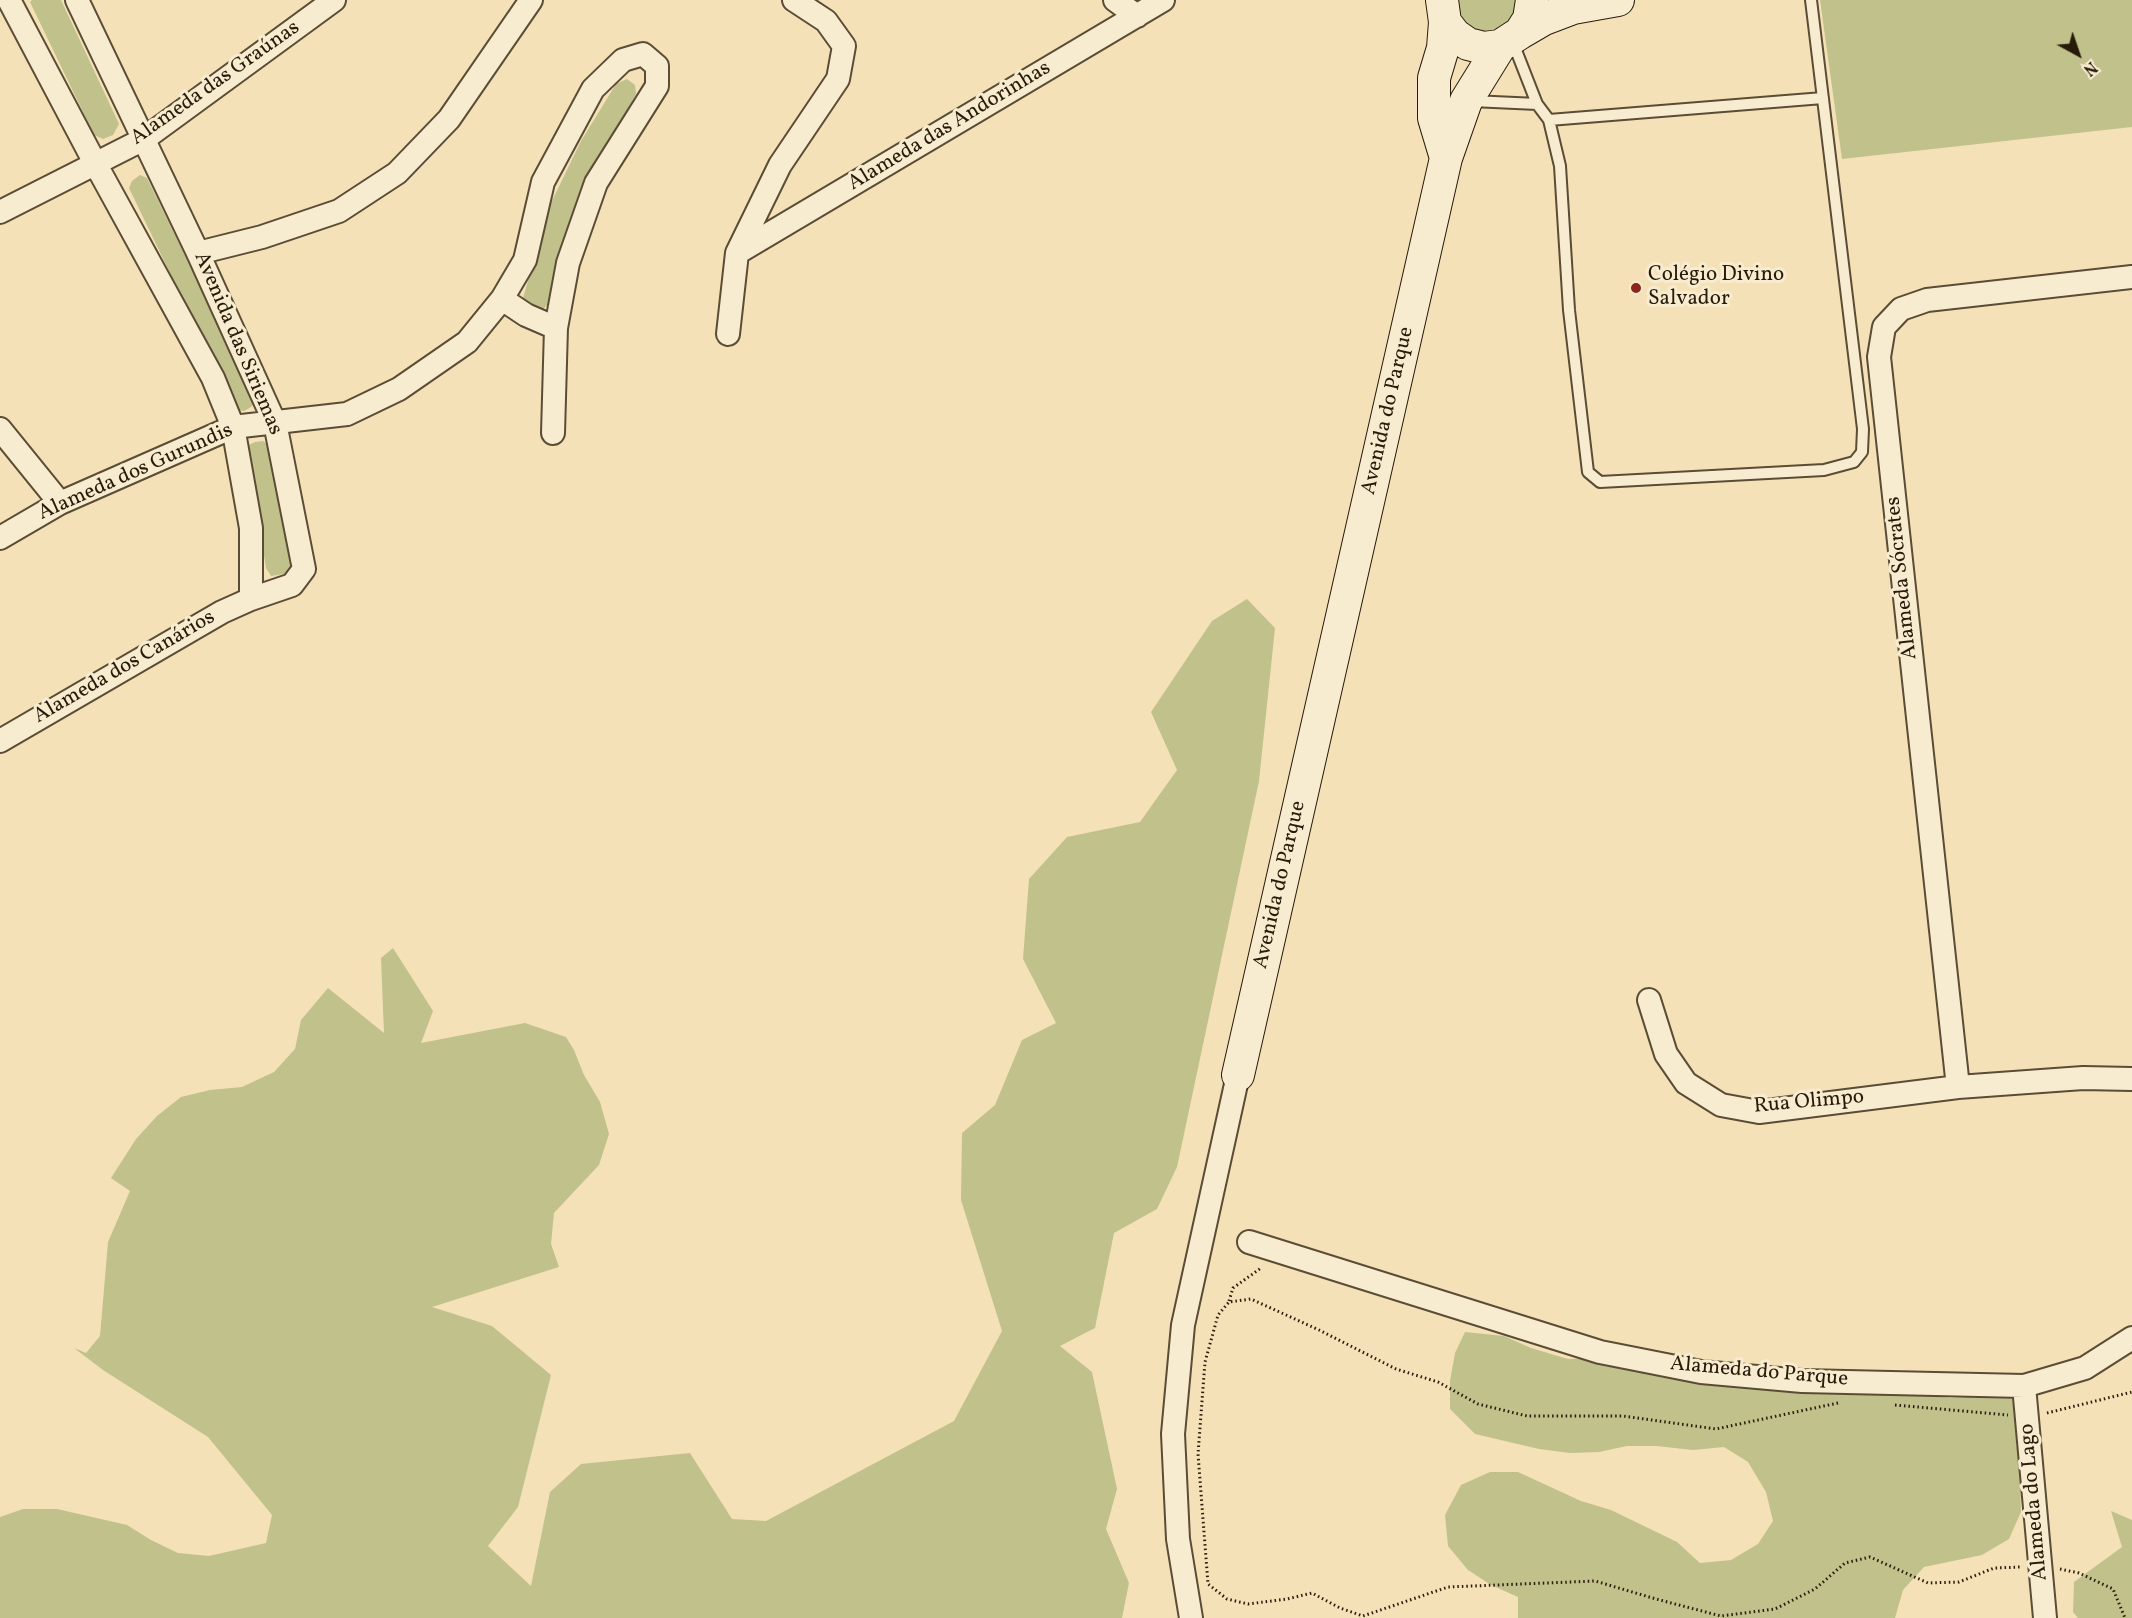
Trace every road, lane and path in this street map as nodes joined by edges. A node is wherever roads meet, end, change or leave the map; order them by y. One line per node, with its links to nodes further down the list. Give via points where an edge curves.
1 (9, 0): 20 (street, Avenida das Siriemas)
2 (77, 0): 18 (street, Avenida das Siriemas)
3 (334, 0): 18 (street, Alameda das Graúnas)
4 (531, 0): 22 (street, via 449,119 397,173 339,211)
5 (794, 0): 23 (street, via 826,21 844,46 838,79 780,165)
6 (1114, 0): 12 (street)
7 (1163, 0): 12 (street, Alameda das Andorinhas)
8 (1532, 0): 13 (street, Avenida do Parque, via 1529,19)
9 (1618, 0): 13 (street, via 1573,8 1544,19)
10 (1811, 0): 14 (lane)
11 (1443, 11): 13 (street, via 1455,35 1468,44 1484,48); 19 (street, Avenida do Parque, via 1443,48 1434,78 1434,118)
12 (1137, 16): 23 (street, Alameda das Andorinhas)
13 (1511, 39): 15 (street, Avenida do Parque); 16 (lane)
14 (1823, 98): 17 (lane); 17 (lane, via 1863,429 1862,452 1854,462 1824,470 1600,482 1588,472 1569,310 1560,166)
15 (1466, 100): 16 (lane); 19 (street, Avenida do Parque)
16 (1537, 104): 17 (lane)
17 (1549, 120)
18 (144, 139): 20 (street, Alameda das Graúnas); 22 (street, Avenida das Siriemas)
19 (1446, 158): 37 (street, Avenida do Parque)
20 (95, 163): 21 (street, Alameda das Graúnas); 29 (street, Avenida das Siriemas, via 213,378)
21 (0, 212)
22 (198, 253): 28 (street, Avenida das Siriemas)
23 (737, 253): 27 (street)
24 (2132, 277): 39 (street, Alameda Sócrates, via 1927,300 1900,309 1884,327 1879,357)
25 (502, 299): 26 (street); 26 (street, Alameda dos Gurundis, via 525,260 543,182 593,89 623,60 643,54 657,66 657,86 596,183 568,262); 28 (street, Alameda dos Gurundis, via 467,342 399,389 347,414)
26 (556, 328): 31 (street)
27 (728, 334)
28 (275, 423): 29 (street, Alameda dos Gurundis); 34 (street, Avenida das Siriemas, via 304,569 292,585)
29 (233, 427): 32 (street, Alameda dos Gurundis); 34 (street, Avenida das Siriemas, via 251,528)
30 (0, 429): 32 (street)
31 (553, 433)
32 (60, 503): 33 (street, Alameda dos Gurundis)
33 (0, 538)
34 (251, 599): 35 (street, Alameda dos Canários)
35 (0, 741)
36 (1648, 1000): 39 (street, Rua Olimpo, via 1672,1064 1686,1083 1721,1105 1759,1112)
37 (1238, 1075): 50 (street, Avenida do Parque, via 1183,1325 1173,1434 1178,1539)
38 (2132, 1079): 39 (street, Rua Olimpo, via 2083,1078)
39 (1958, 1087)
40 (1249, 1242): 41 (street, Alameda do Parque)
41 (1281, 1253): 42 (path, via 1233,1288); 44 (street, Alameda do Parque, via 1600,1352 1701,1372 1802,1381)
42 (1229, 1302): 46 (path, via 1251,1299 1396,1370 1438,1382 1478,1404 1527,1416 1623,1416 1716,1429); 49 (path, via 1218,1315 1205,1362 1198,1455 1208,1584 1227,1599 1248,1604 1312,1593 1363,1616 1448,1587 1595,1581 1721,1616 1775,1609 1815,1589 1845,1563 1870,1557 1928,1583 1959,1582 1994,1569)
43 (2132, 1338): 44 (street, Alameda do Parque, via 2085,1368)
44 (2024, 1386): 48 (street, Alameda do Lago)
45 (2132, 1392): 48 (path)
46 (1839, 1403)
47 (1894, 1405): 48 (path)
48 (2027, 1417): 49 (street, Alameda do Lago)
49 (2040, 1565): 51 (street, Alameda do Lago); 52 (path, via 2079,1573 2113,1589)
50 (1191, 1618)
51 (2045, 1618)
52 (2125, 1618)

